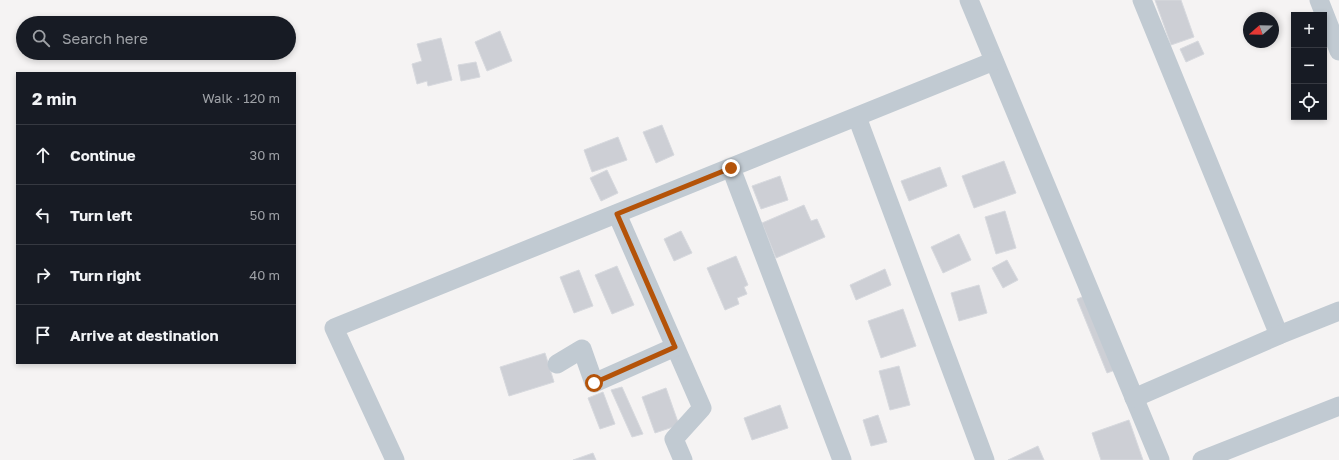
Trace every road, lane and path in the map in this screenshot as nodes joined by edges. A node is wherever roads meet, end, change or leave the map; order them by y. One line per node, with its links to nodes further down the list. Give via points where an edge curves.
1 (969, 0): 5 (street)
2 (1142, 0): 10 (street)
3 (1318, 0): 4 (street)
4 (1339, 51)
5 (994, 61): 6 (street); 13 (street)
6 (857, 117): 7 (street); 18 (street)
7 (731, 168): 8 (street); 17 (street)
8 (617, 214): 11 (street); 15 (street, via 334,328)
9 (1339, 311): 10 (street)
10 (1279, 335): 13 (street)
11 (675, 347): 12 (street, via 594,383 582,349); 16 (street, via 702,408 674,439)
12 (557, 364)
13 (1134, 398): 19 (street)
14 (1339, 406): 20 (street)
15 (394, 460)
16 (682, 460)
17 (842, 460)
18 (985, 460)
19 (1160, 460)
20 (1202, 460)

